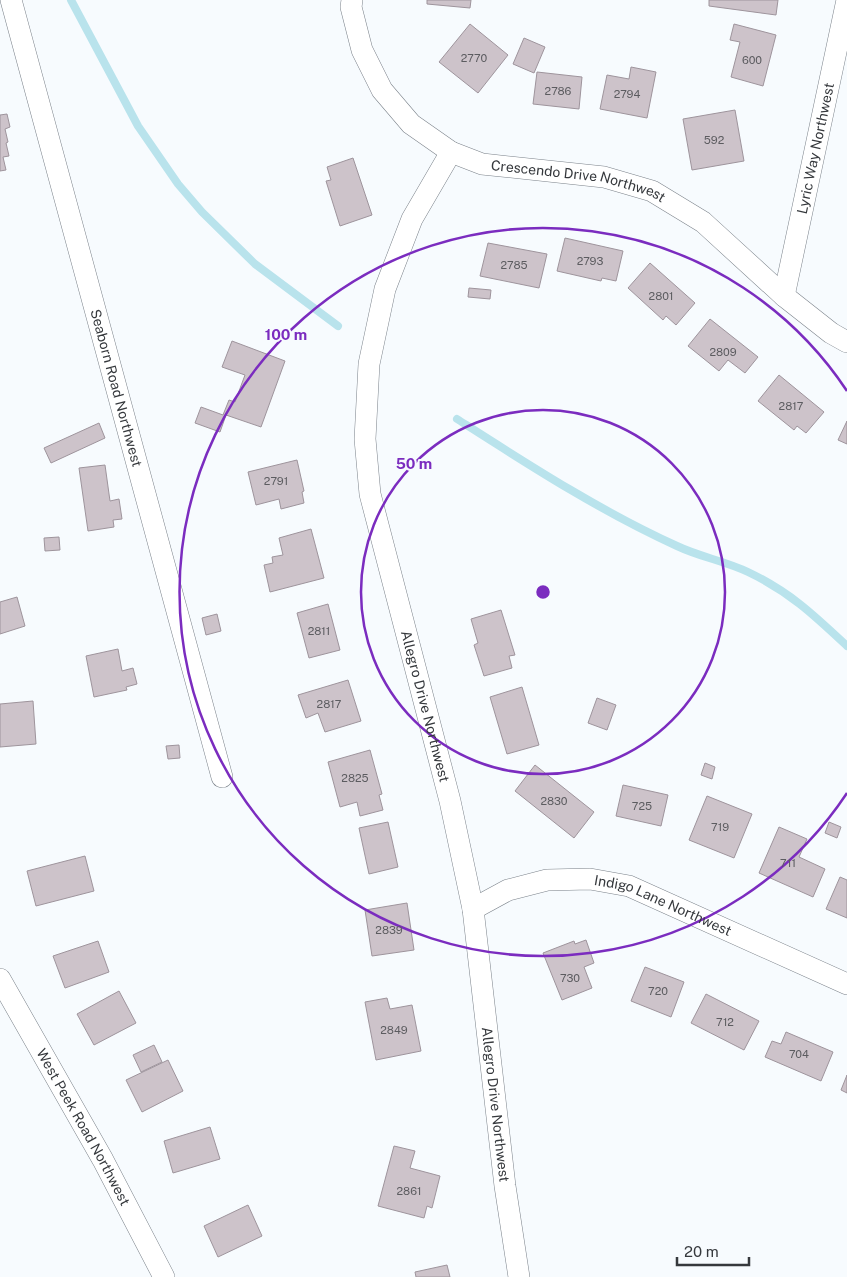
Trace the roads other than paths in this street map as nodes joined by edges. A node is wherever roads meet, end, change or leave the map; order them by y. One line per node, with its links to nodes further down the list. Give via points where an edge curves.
1 (11, 0): 7 (street, Seaborn Road Northwest)
2 (352, 0): 4 (street, Crescendo Drive Northwest, via 362,50 382,90 411,124)
3 (847, 0): 5 (street, Lyric Way Northwest)
4 (451, 152): 5 (street, Crescendo Drive Northwest, via 482,164 604,176 652,191 703,222); 8 (street, Allegro Drive Northwest, via 412,218 384,289 369,364 365,439 370,494 450,801)
5 (784, 296): 6 (street, Crescendo Drive Northwest, via 830,333)
6 (847, 342)
7 (222, 777)
8 (473, 910): 10 (street, Indigo Lane Northwest, via 508,890 547,880 590,879 629,886); 12 (street, Allegro Drive Northwest, via 505,1186)
9 (0, 979): 11 (street, West Peek Road Northwest, via 103,1160)
10 (847, 984)
11 (164, 1277)
12 (519, 1277)

